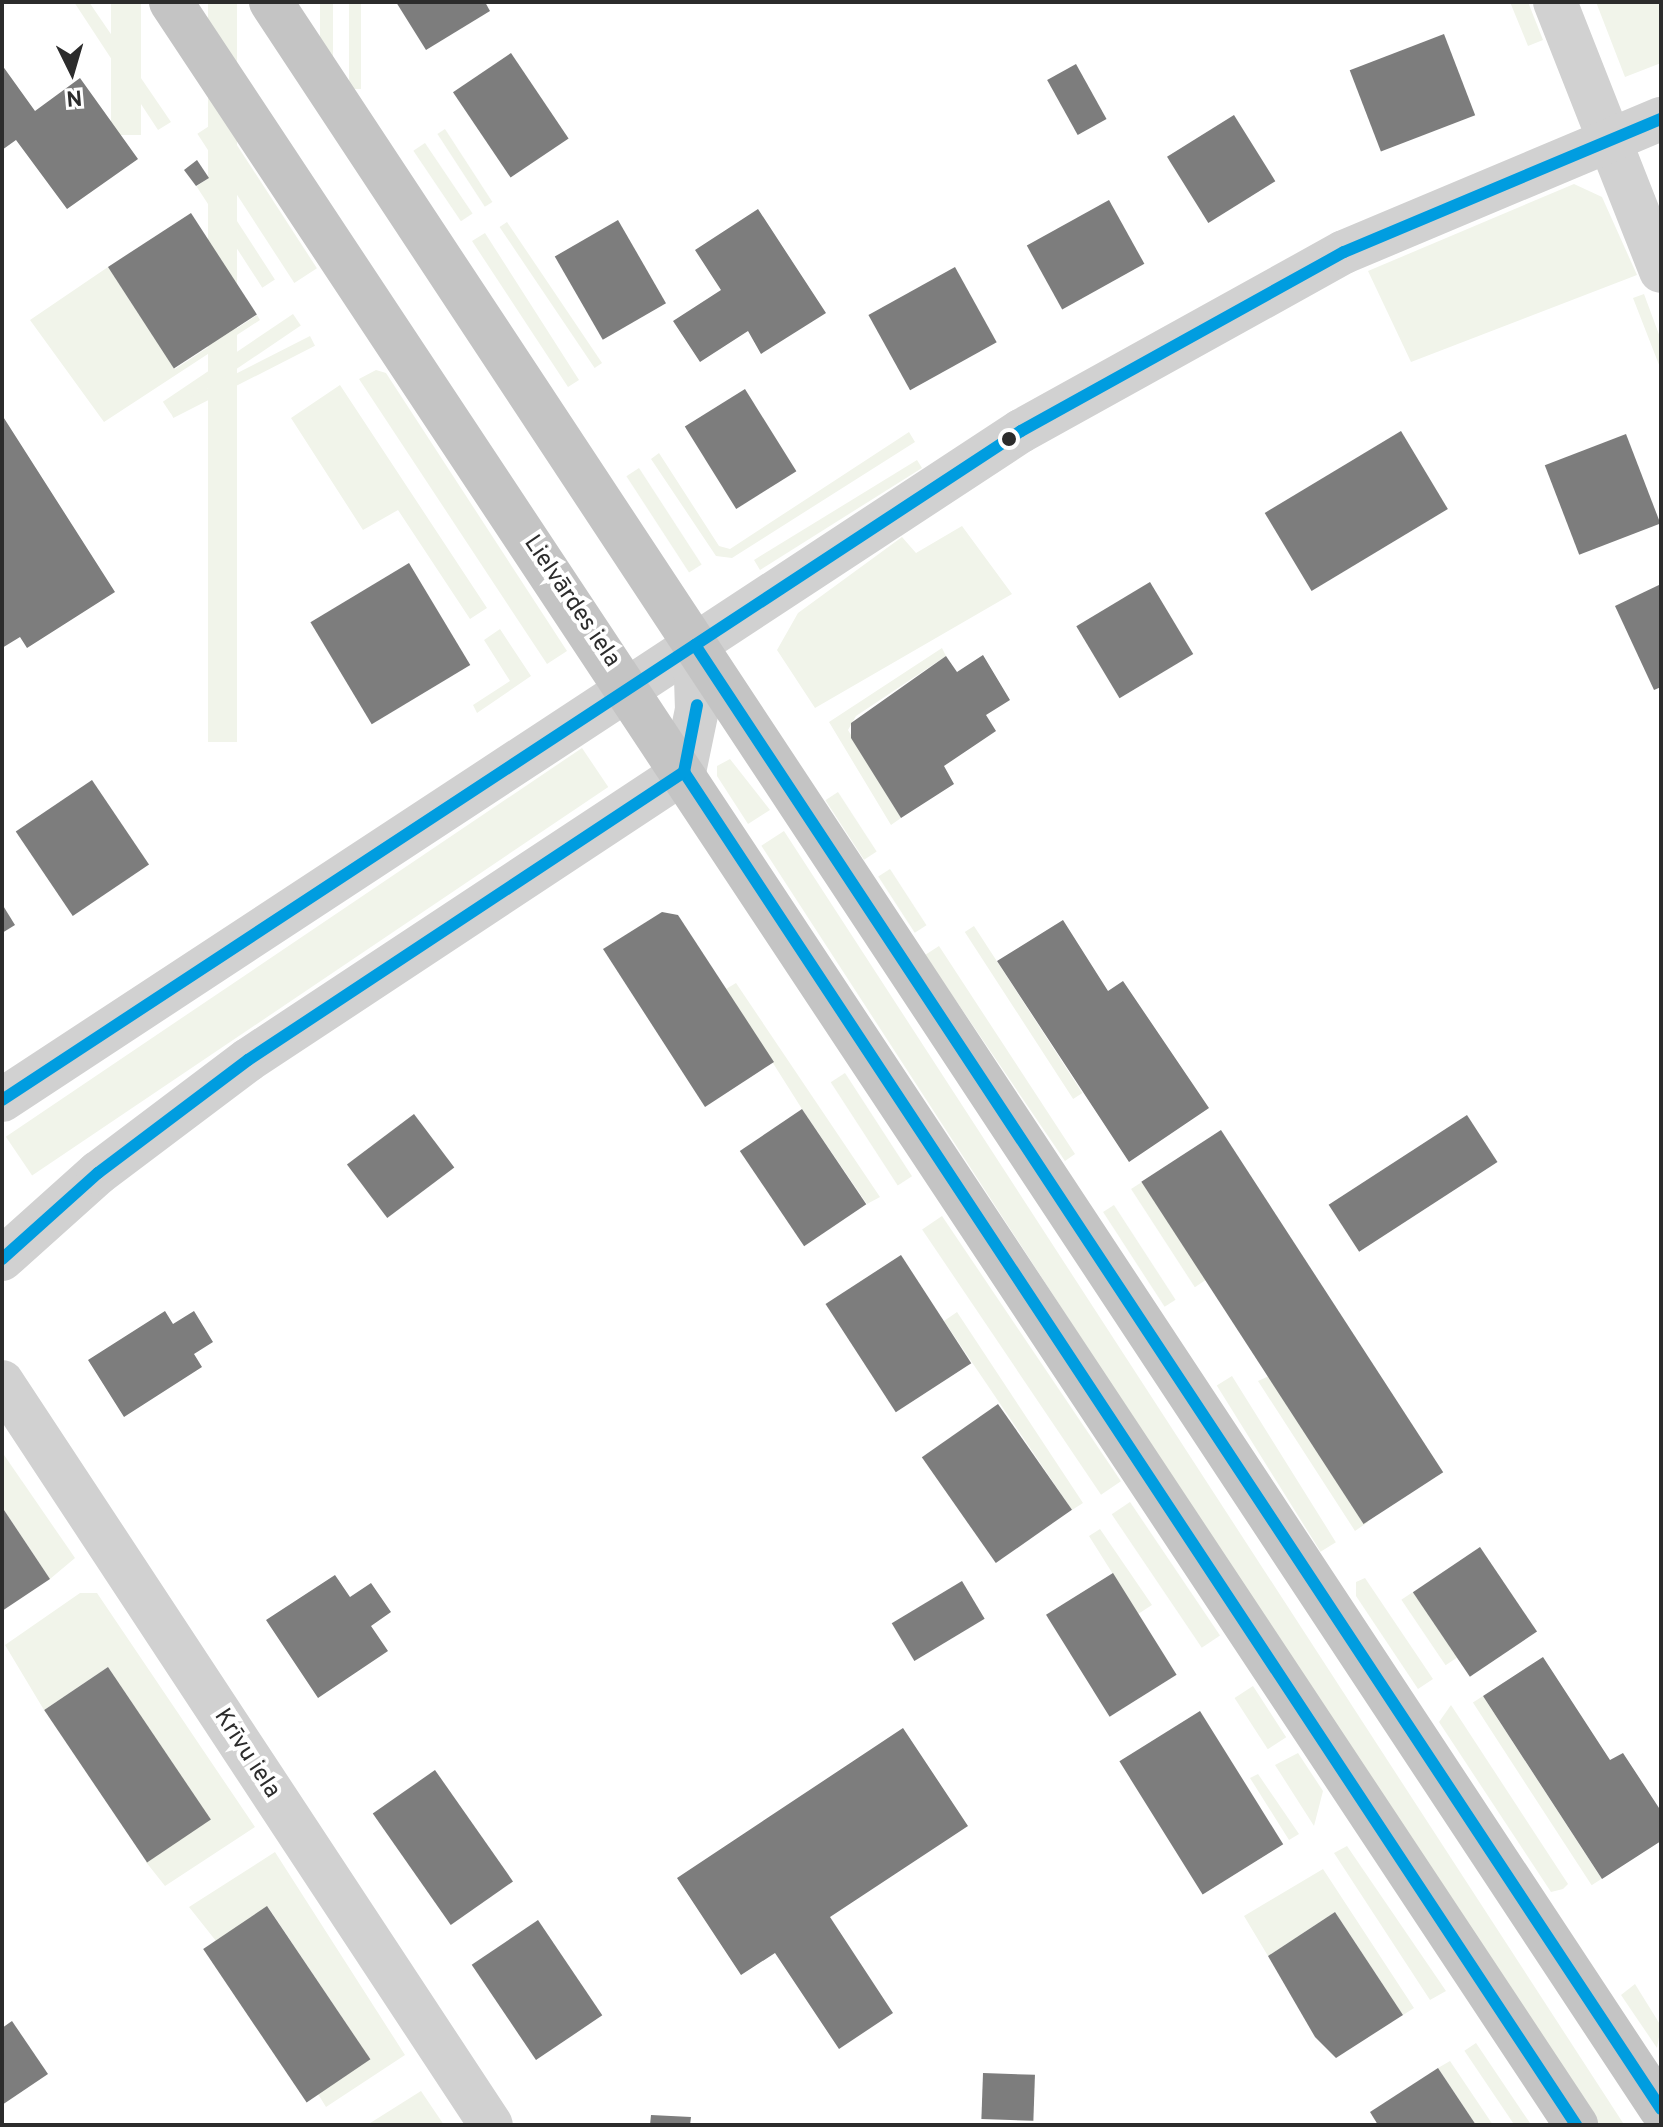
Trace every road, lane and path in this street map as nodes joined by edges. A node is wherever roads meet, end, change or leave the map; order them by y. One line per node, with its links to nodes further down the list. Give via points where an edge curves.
1 (171, 2): 8 (main road, Lielvārdes iela)
2 (271, 2): 7 (main road)
3 (1555, 2): 5 (street)
4 (1661, 119): 5 (street)
5 (1610, 140): 6 (street); 7 (street, via 1421,216 1156,353 1021,431)
6 (1661, 271)
7 (695, 645): 8 (street); 9 (street, via 697,710); 13 (main road)
8 (629, 689): 9 (main road, Lielvārdes iela); 10 (street)
9 (684, 772): 11 (street, via 248,1060 98,1173); 15 (main road, Lielvārdes iela)
10 (2, 1100)
11 (2, 1259)
12 (2, 1382): 14 (street, Krīvu iela)
13 (1661, 2109)
14 (491, 2125)
15 (1576, 2125)

